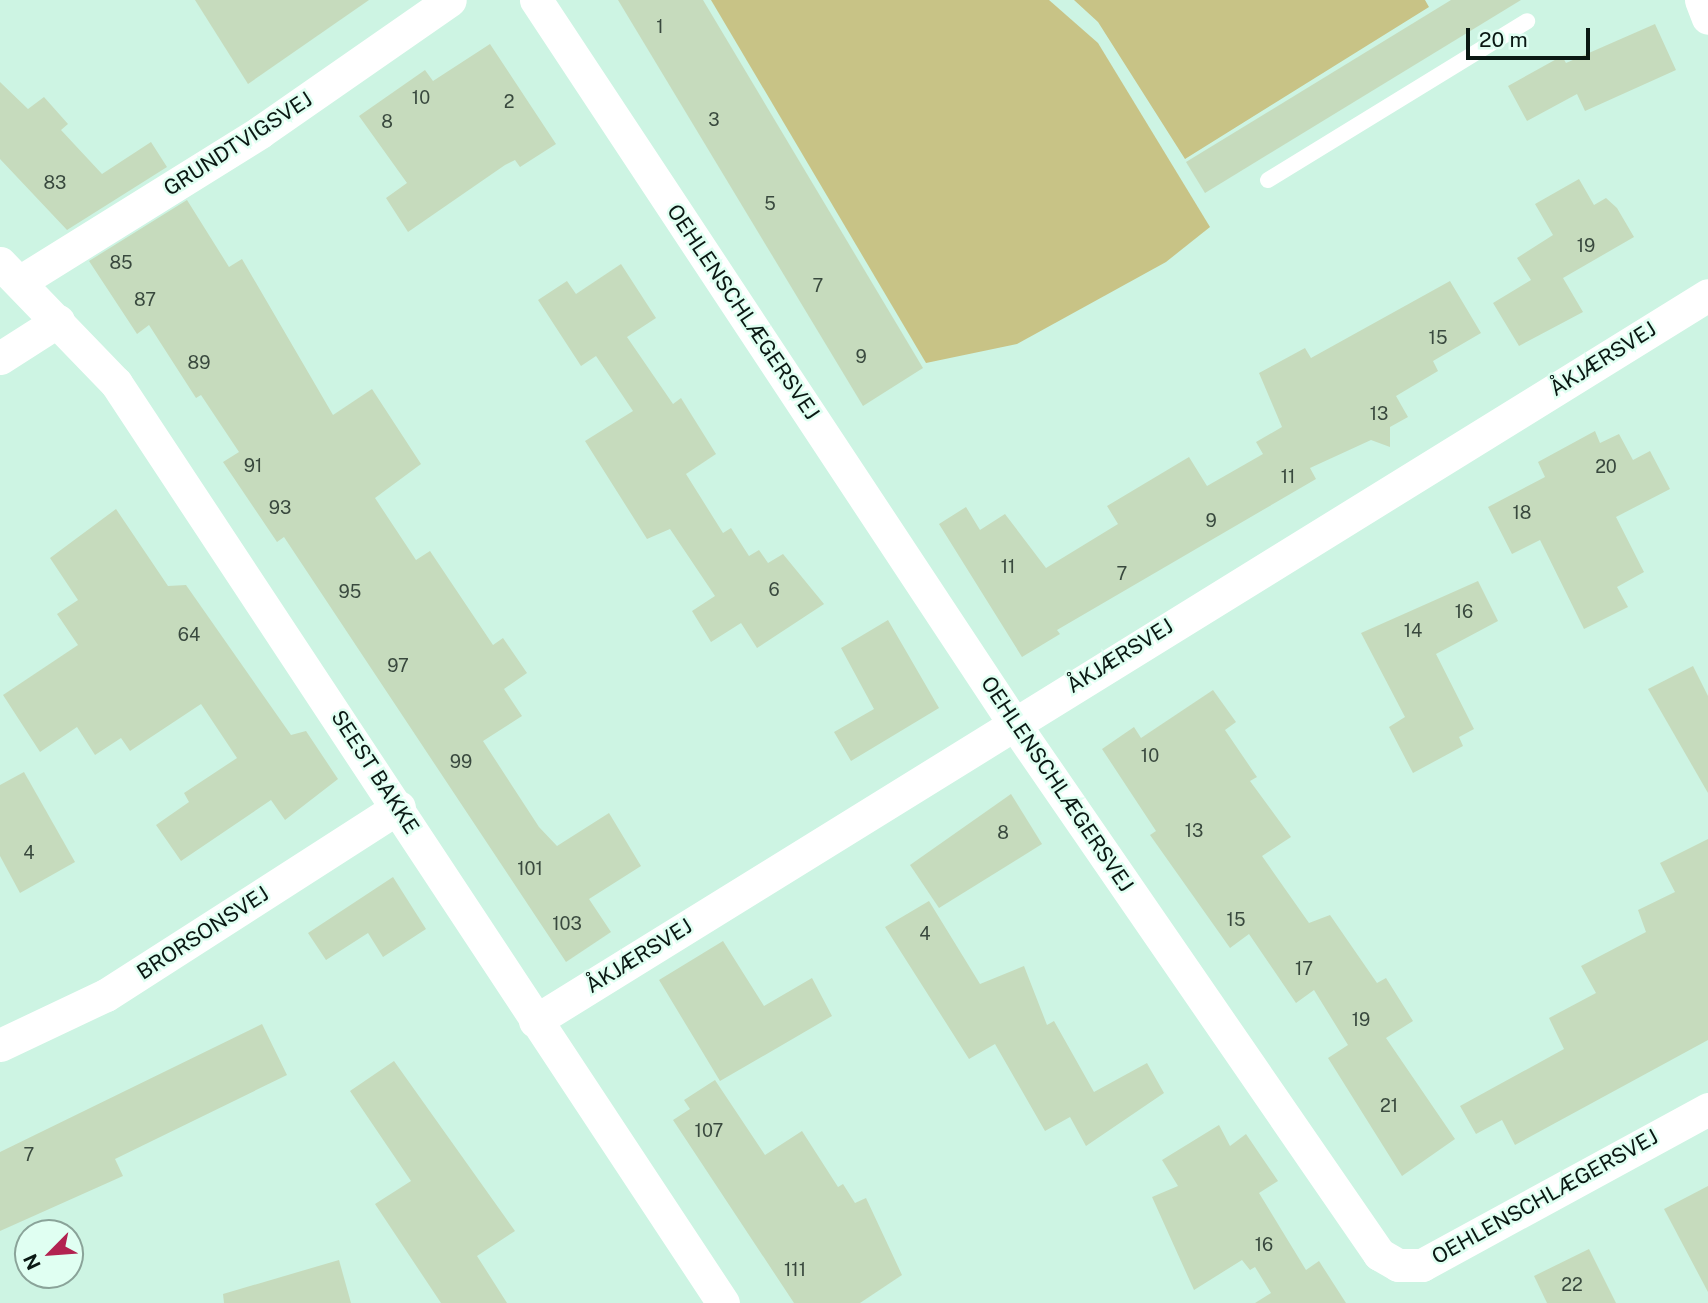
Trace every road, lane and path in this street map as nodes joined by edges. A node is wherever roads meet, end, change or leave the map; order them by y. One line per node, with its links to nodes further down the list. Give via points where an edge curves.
1 (450, 0): 7 (street, GRUNDTVIGSVEJ, via 260,132)
2 (536, 0): 11 (street, OEHLENSCHLÆGERSVEJ)
3 (1700, 0): 4 (street)
4 (1708, 18)
5 (1527, 21): 6 (lane)
6 (1268, 180)
7 (11, 272): 9 (street, SEEST BAKKE)
8 (1708, 295): 11 (street, ÅKJÆRSVEJ)
9 (58, 321): 10 (street); 12 (street, SEEST BAKKE, via 116,383)
10 (0, 358)
11 (1013, 722): 13 (street, ÅKJÆRSVEJ); 15 (street, OEHLENSCHLÆGERSVEJ, via 1379,1254 1398,1265 1422,1265)
12 (399, 807): 13 (street, SEEST BAKKE); 14 (street, BRORSONSVEJ, via 106,995)
13 (535, 1021): 16 (street, SEEST BAKKE)
14 (0, 1045)
15 (1708, 1109)
16 (723, 1303)

